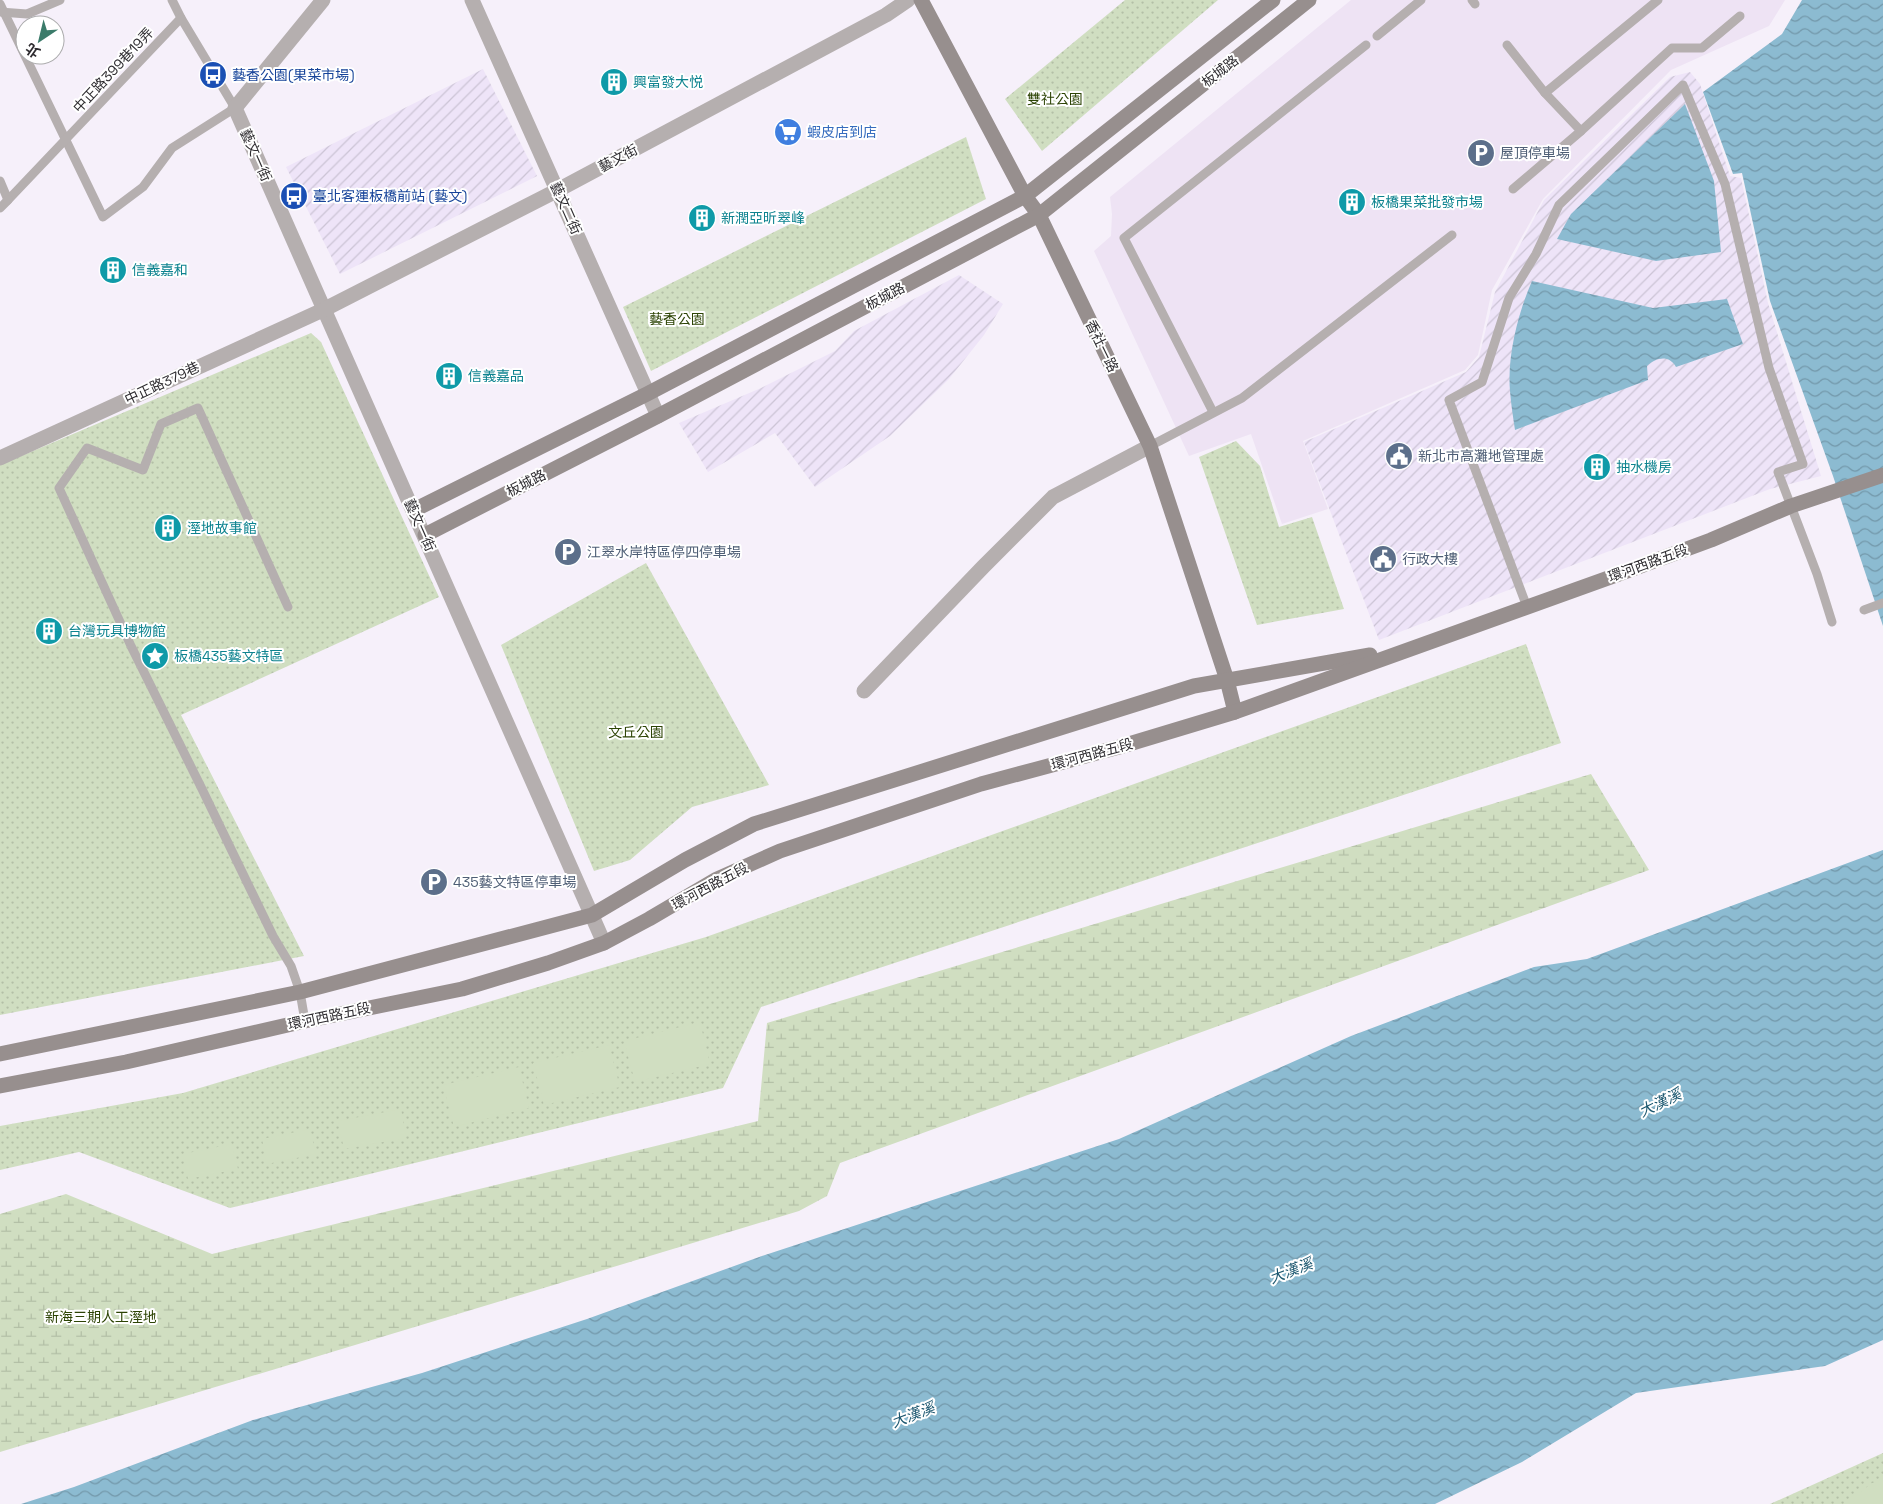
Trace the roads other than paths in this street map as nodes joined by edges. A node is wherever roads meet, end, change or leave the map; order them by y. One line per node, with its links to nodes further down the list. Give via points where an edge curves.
1 (60, 0): 12 (lane, via 27,14)
2 (172, 0): 14 (lane)
3 (323, 0): 19 (street)
4 (472, 0): 24 (street, 藝文二街)
5 (908, 0): 24 (street, 藝文街, via 886,15)
6 (921, 0): 25 (street, 香社一路)
7 (1273, 0): 25 (street, 板城路)
8 (1309, 0): 28 (street, 板城路)
9 (1421, 0): 15 (lane)
10 (1658, 0): 18 (lane)
11 (0, 4): 12 (lane)
12 (2, 12): 21 (lane)
13 (1740, 16): 20 (lane, via 1702,48 1672,48)
14 (180, 18): 19 (lane); 21 (lane, 中正路399巷19弄)
15 (1377, 36)
16 (1366, 45): 32 (lane, via 1124,238)
17 (1507, 45): 18 (lane)
18 (1545, 93): 20 (lane)
19 (235, 108): 21 (lane, via 172,148 143,186 103,218); 30 (street, 藝文一街)
20 (1581, 131): 23 (lane)
21 (65, 140): 26 (lane, 中正路399巷19弄)
22 (0, 181): 26 (lane)
23 (1513, 189)
24 (558, 190): 30 (street, 藝文街); 31 (street, 藝文二街)
25 (1025, 196): 28 (street, 香社一路); 31 (street, 板城路)
26 (8, 200): 27 (lane, 中正路399巷19弄)
27 (0, 208)
28 (1039, 215): 33 (street, 板城路); 34 (street, 香社一路)
29 (1452, 235): 32 (lane, via 1242,398)
30 (325, 309): 35 (street, 中正路379巷); 38 (street, 藝文一街)
31 (647, 394): 33 (street, 藝文二街); 38 (street, 板城路)
32 (1213, 412): 34 (lane)
33 (658, 416): 39 (street, 板城路)
34 (1150, 446): 46 (street, 香社一路); 47 (street, via 1053,497)
35 (0, 458)
36 (1883, 475): 37 (street, 環河西路五段)
37 (1791, 506): 41 (street, 環河西路五段, via 1702,543); 41 (lane, via 1778,472 1803,464 1769,368 1725,184 1683,85 1559,205 1510,298 1482,382 1448,400); 44 (lane)
38 (414, 510): 39 (street, 藝文一街)
39 (425, 535): 49 (street, 藝文一街)
40 (1883, 603): 43 (lane)
41 (1527, 607): 45 (street, 環河西路五段)
42 (288, 608): 51 (lane, via 198,408 161,424 143,470 87,448 59,488 130,646 273,936 291,966)
43 (1864, 610)
44 (1832, 622)
45 (1411, 648): 46 (street, 環河西路五段); 48 (street, 環河西路五段)
46 (1227, 680): 48 (street, 香社一路); 49 (street, 環河西路五段, via 1194,686 754,824)
47 (864, 691)
48 (1235, 712): 50 (street, 環河西路五段, via 981,784 780,851 717,879)
49 (592, 914): 50 (street, 藝文一街); 51 (street, 環河西路五段)
50 (604, 942): 52 (street, 環河西路五段, via 462,989)
51 (300, 992): 52 (lane); 53 (street, 環河西路五段)
52 (305, 1021): 54 (street, 環河西路五段)
53 (0, 1054)
54 (0, 1086)

